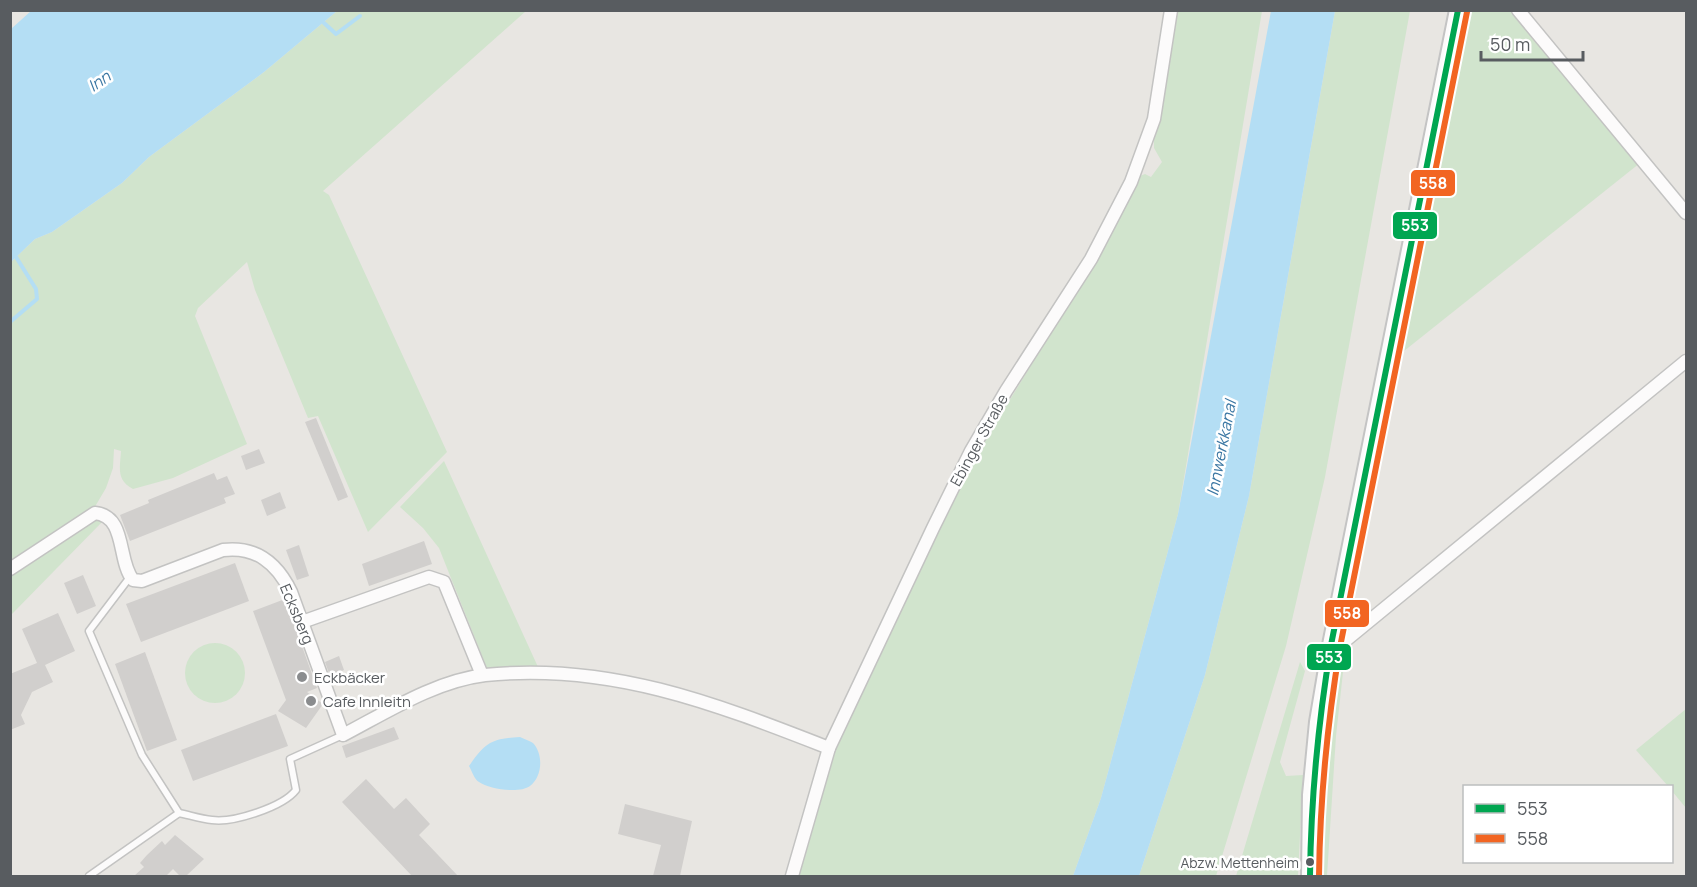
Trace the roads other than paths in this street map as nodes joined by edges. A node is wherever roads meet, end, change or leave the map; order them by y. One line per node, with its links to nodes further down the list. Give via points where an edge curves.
1 (1171, 10): 12 (street, Ebinger Straße, via 1154,119 1131,182 1091,259 971,451)
2 (1458, 10): 9 (main road)
3 (1518, 10): 4 (street)
4 (1686, 213)
5 (1686, 361): 9 (street, via 1346,640)
6 (10, 569): 7 (street, via 95,513 101,513 113,522)
7 (130, 577): 8 (street, Ecksberg, via 142,581 224,550 249,550 261,554 280,575); 13 (lane, via 89,631 142,755)
8 (302, 622): 10 (street, via 429,577 444,582); 11 (street, Ecksberg)
9 (1331, 645): 16 (main road, via 1311,795)
10 (482, 675): 11 (street, via 406,701); 12 (street, via 547,673 662,688)
11 (343, 735): 13 (lane, via 290,759 296,790 278,804 214,821)
12 (829, 748): 15 (street, Ebinger Straße)
13 (178, 813): 14 (lane)
14 (89, 876)
15 (792, 876)
16 (1310, 876)

